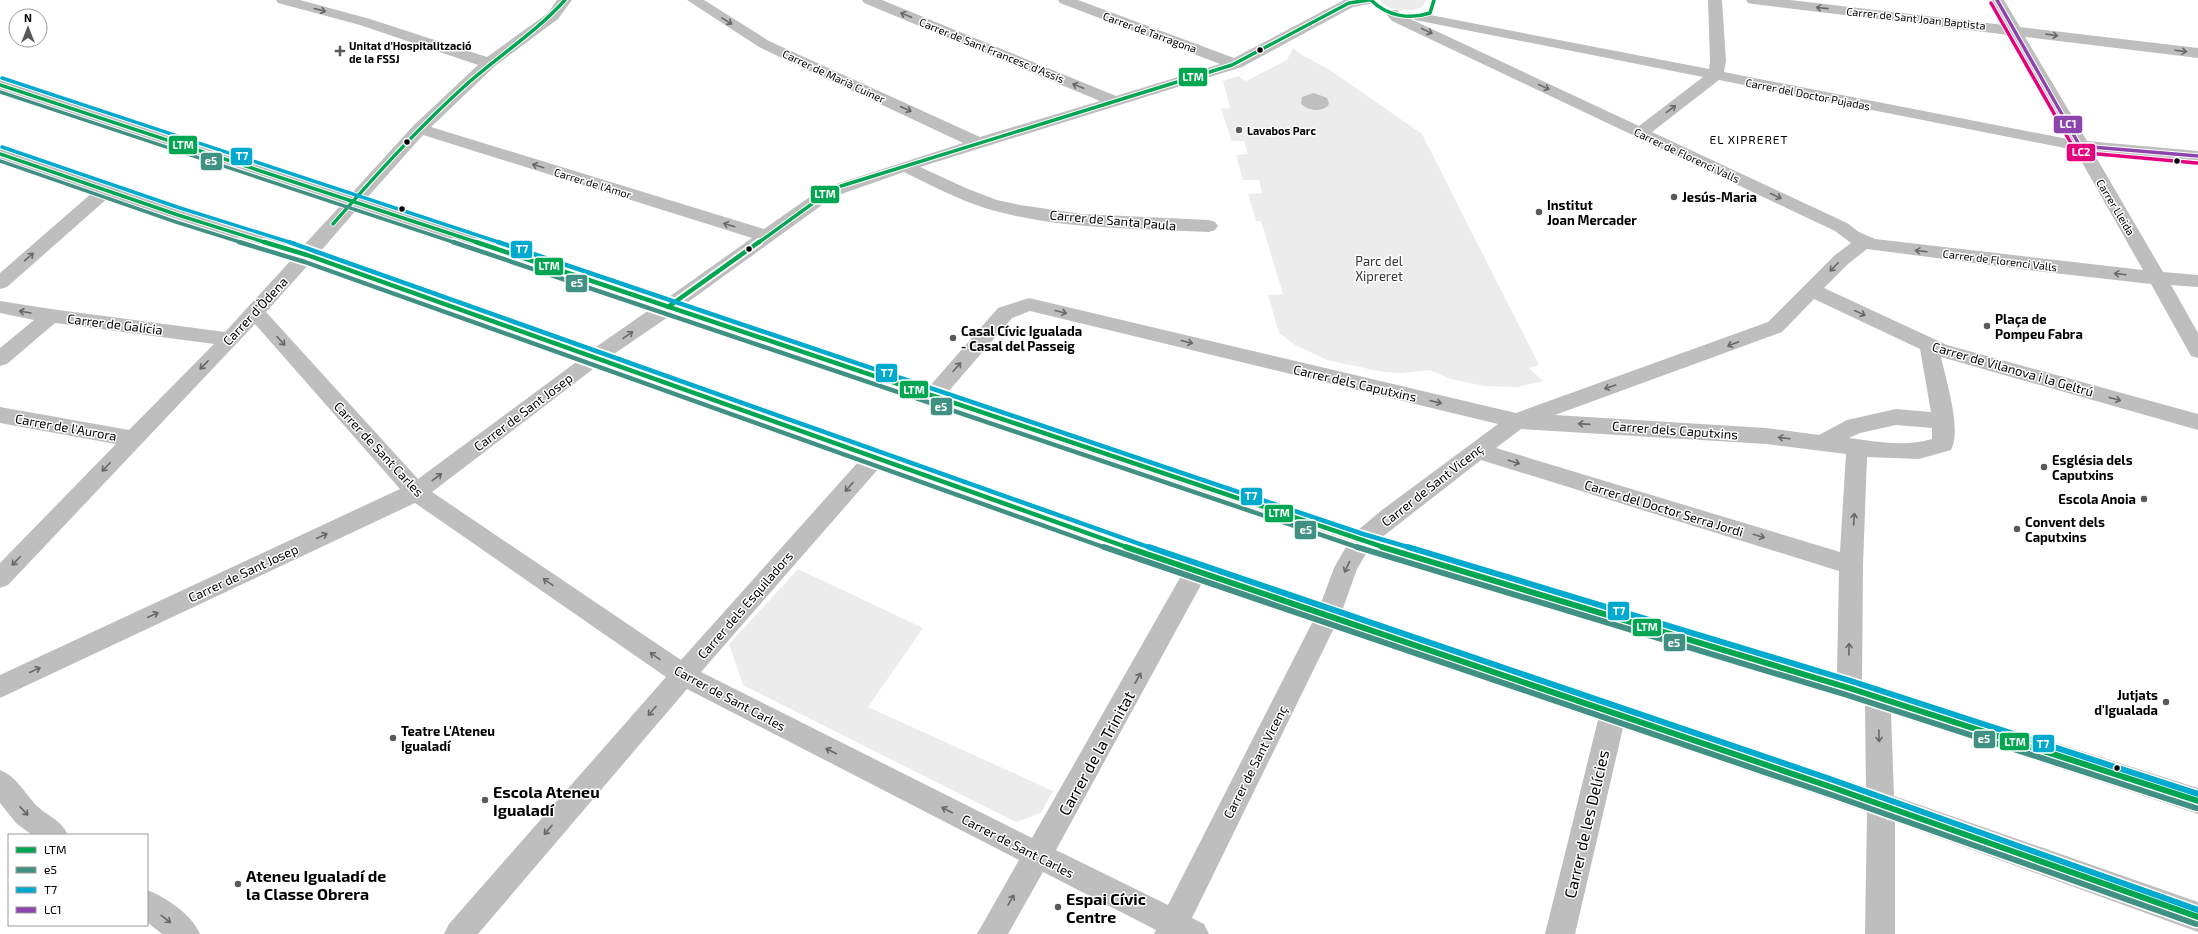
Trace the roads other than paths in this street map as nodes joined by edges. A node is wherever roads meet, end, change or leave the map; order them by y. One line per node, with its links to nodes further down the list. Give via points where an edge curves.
1 (282, 0): 15 (street, one-way to 15, via 365,22)
2 (565, 0): 15 (street, Carrer d'Òdena, via 554,16)
3 (694, 0): 22 (street, Carrer de Marià Cuiner, one-way to 22, via 764,44)
4 (869, 0): 19 (street, Carrer de Sant Francesc d'Assís, one-way to 4)
5 (1065, 0): 16 (street, Carrer de Tarragona)
6 (1370, 0): 11 (street, Carrer de Florenci Valls, via 1382,11); 16 (street, Carrer de Sant Josep, via 1349,3)
7 (1434, 0): 12 (street, via 1430,13)
8 (1715, 0): 17 (street, via 1718,61)
9 (1753, 0): 13 (street, Carrer de Sant Joan Baptista, one-way to 9)
10 (1997, 0): 13 (street, Carrer Lleida)
11 (1392, 13): 12 (street, Carrer del Doctor Pujadas); 21 (street, Carrer de Florenci Valls, one-way to 21, via 1397,18)
12 (1420, 17): 17 (street, Carrer del Doctor Pujadas)
13 (2014, 29): 14 (street, Carrer de Sant Joan Baptista, one-way to 14); 23 (street, Carrer Lleida)
14 (2198, 53)
15 (489, 63): 20 (street, Carrer d'Òdena)
16 (1236, 64): 19 (street, Carrer de Sant Josep)
17 (1715, 76): 21 (street, one-way to 17); 23 (street, Carrer del Doctor Pujadas)
18 (0, 85): 28 (street)
19 (1114, 101): 22 (street, Carrer de Sant Josep)
20 (420, 129): 28 (street, Carrer d'Òdena); 30 (street, Carrer de l'Amor, one-way to 20)
21 (1640, 132): 31 (street, Carrer de Florenci Valls, one-way to 31, via 1841,227 1853,238)
22 (978, 143): 26 (street, Carrer de Sant Josep)
23 (2080, 146): 25 (street, Carrer del Doctor Pujadas); 33 (street, Carrer Lleida)
24 (0, 154): 27 (street)
25 (2198, 156)
26 (905, 166): 29 (street, Carrer de Santa Paula, via 962,193 1020,211 1082,220); 30 (street, Carrer de Sant Josep, via 827,193)
27 (105, 191): 32 (street); 35 (street, one-way to 27)
28 (353, 201): 32 (street, Carrer d'Òdena); 38 (street)
29 (1209, 226)
30 (766, 236): 38 (street, Carrer de Sant Josep)
31 (1864, 242): 33 (street, Carrer de Florenci Valls, one-way to 31); 36 (street, Carrer de Sant Vicenç, one-way to 36, via 1841,260)
32 (307, 255): 39 (street, Carrer d'Òdena); 44 (street)
33 (2158, 278): 34 (street, Carrer de Florenci Valls); 43 (street, Carrer Lleida)
34 (2198, 281)
35 (0, 283)
36 (1812, 290): 42 (street, Carrer de Vilanova i la Geltrú, one-way to 42); 48 (street, Carrer de Sant Vicenç, one-way to 48, via 1775,327)
37 (0, 307): 40 (street, Carrer de Galícia, one-way to 37)
38 (668, 308): 44 (street, Carrer de Sant Josep, one-way to 38); 46 (street)
39 (254, 312): 41 (street, Carrer d'Òdena); 56 (street, Carrer de Sant Carles, one-way to 56)
40 (50, 316): 41 (street, Carrer de Galícia); 45 (street)
41 (230, 339): 51 (street, Carrer d'Òdena, one-way to 51)
42 (1929, 345): 49 (street, Carrer dels Caputxins); 50 (street, Carrer de Vilanova i la Geltrú, one-way to 50)
43 (2198, 351)
44 (596, 357): 55 (street); 56 (street, Carrer de Sant Josep, one-way to 44)
45 (0, 359)
46 (932, 396): 48 (street, Carrer dels Caputxins, one-way to 48, via 1005,313 1029,304); 57 (street)
47 (0, 415): 51 (street, Carrer de l'Aurora)
48 (1517, 421): 52 (street, Carrer dels Caputxins, one-way to 48, via 1766,436); 54 (street, Carrer de Sant Vicenç)
49 (1943, 421): 52 (street, via 1896,417 1855,426); 53 (street, Carrer dels Caputxins, via 1943,444 1919,451)
50 (2198, 422)
51 (133, 439): 60 (street, Carrer d'Òdena, one-way to 60)
52 (1822, 443): 53 (street, Carrer dels Caputxins)
53 (1857, 448): 58 (street, one-way to 53)
54 (1476, 450): 57 (street, Carrer de Sant Vicenç); 58 (street, Carrer del Doctor Serra Jordi, one-way to 58)
55 (875, 458): 59 (street, via 1110,542); 62 (street, Carrer dels Esquiladors, one-way to 62)
56 (416, 492): 62 (street, Carrer de Sant Carles, one-way to 56); 63 (street, Carrer de Sant Josep, one-way to 56)
57 (1361, 541): 61 (street, Carrer de Sant Vicenç, one-way to 61, via 1346,568); 64 (street)
58 (1851, 565): 64 (street, one-way to 58)
59 (1197, 570): 61 (street); 71 (street, Carrer de la Trinitat, one-way to 59)
60 (0, 578)
61 (1328, 616): 66 (street); 74 (street, Carrer de Sant Vicenç)
62 (683, 675): 71 (street, Carrer de Sant Carles, one-way to 62); 76 (street, Carrer dels Esquiladors, one-way to 76)
63 (0, 687)
64 (1849, 688): 65 (street)
65 (1878, 697): 68 (street); 69 (street, one-way to 69)
66 (1613, 713): 69 (street); 78 (street, Carrer de les Delícies)
67 (0, 782): 70 (street, one-way to 70, via 26,814)
68 (2198, 801)
69 (1880, 805): 73 (street); 79 (street)
70 (53, 834)
71 (1037, 856): 74 (street, Carrer de Sant Carles); 77 (street, Carrer de la Trinitat, one-way to 71)
72 (148, 905): 75 (street, one-way to 75)
73 (2198, 917)
74 (1179, 930)
75 (185, 934)
76 (459, 934)
77 (992, 934)
78 (1560, 934)
79 (1880, 934)

